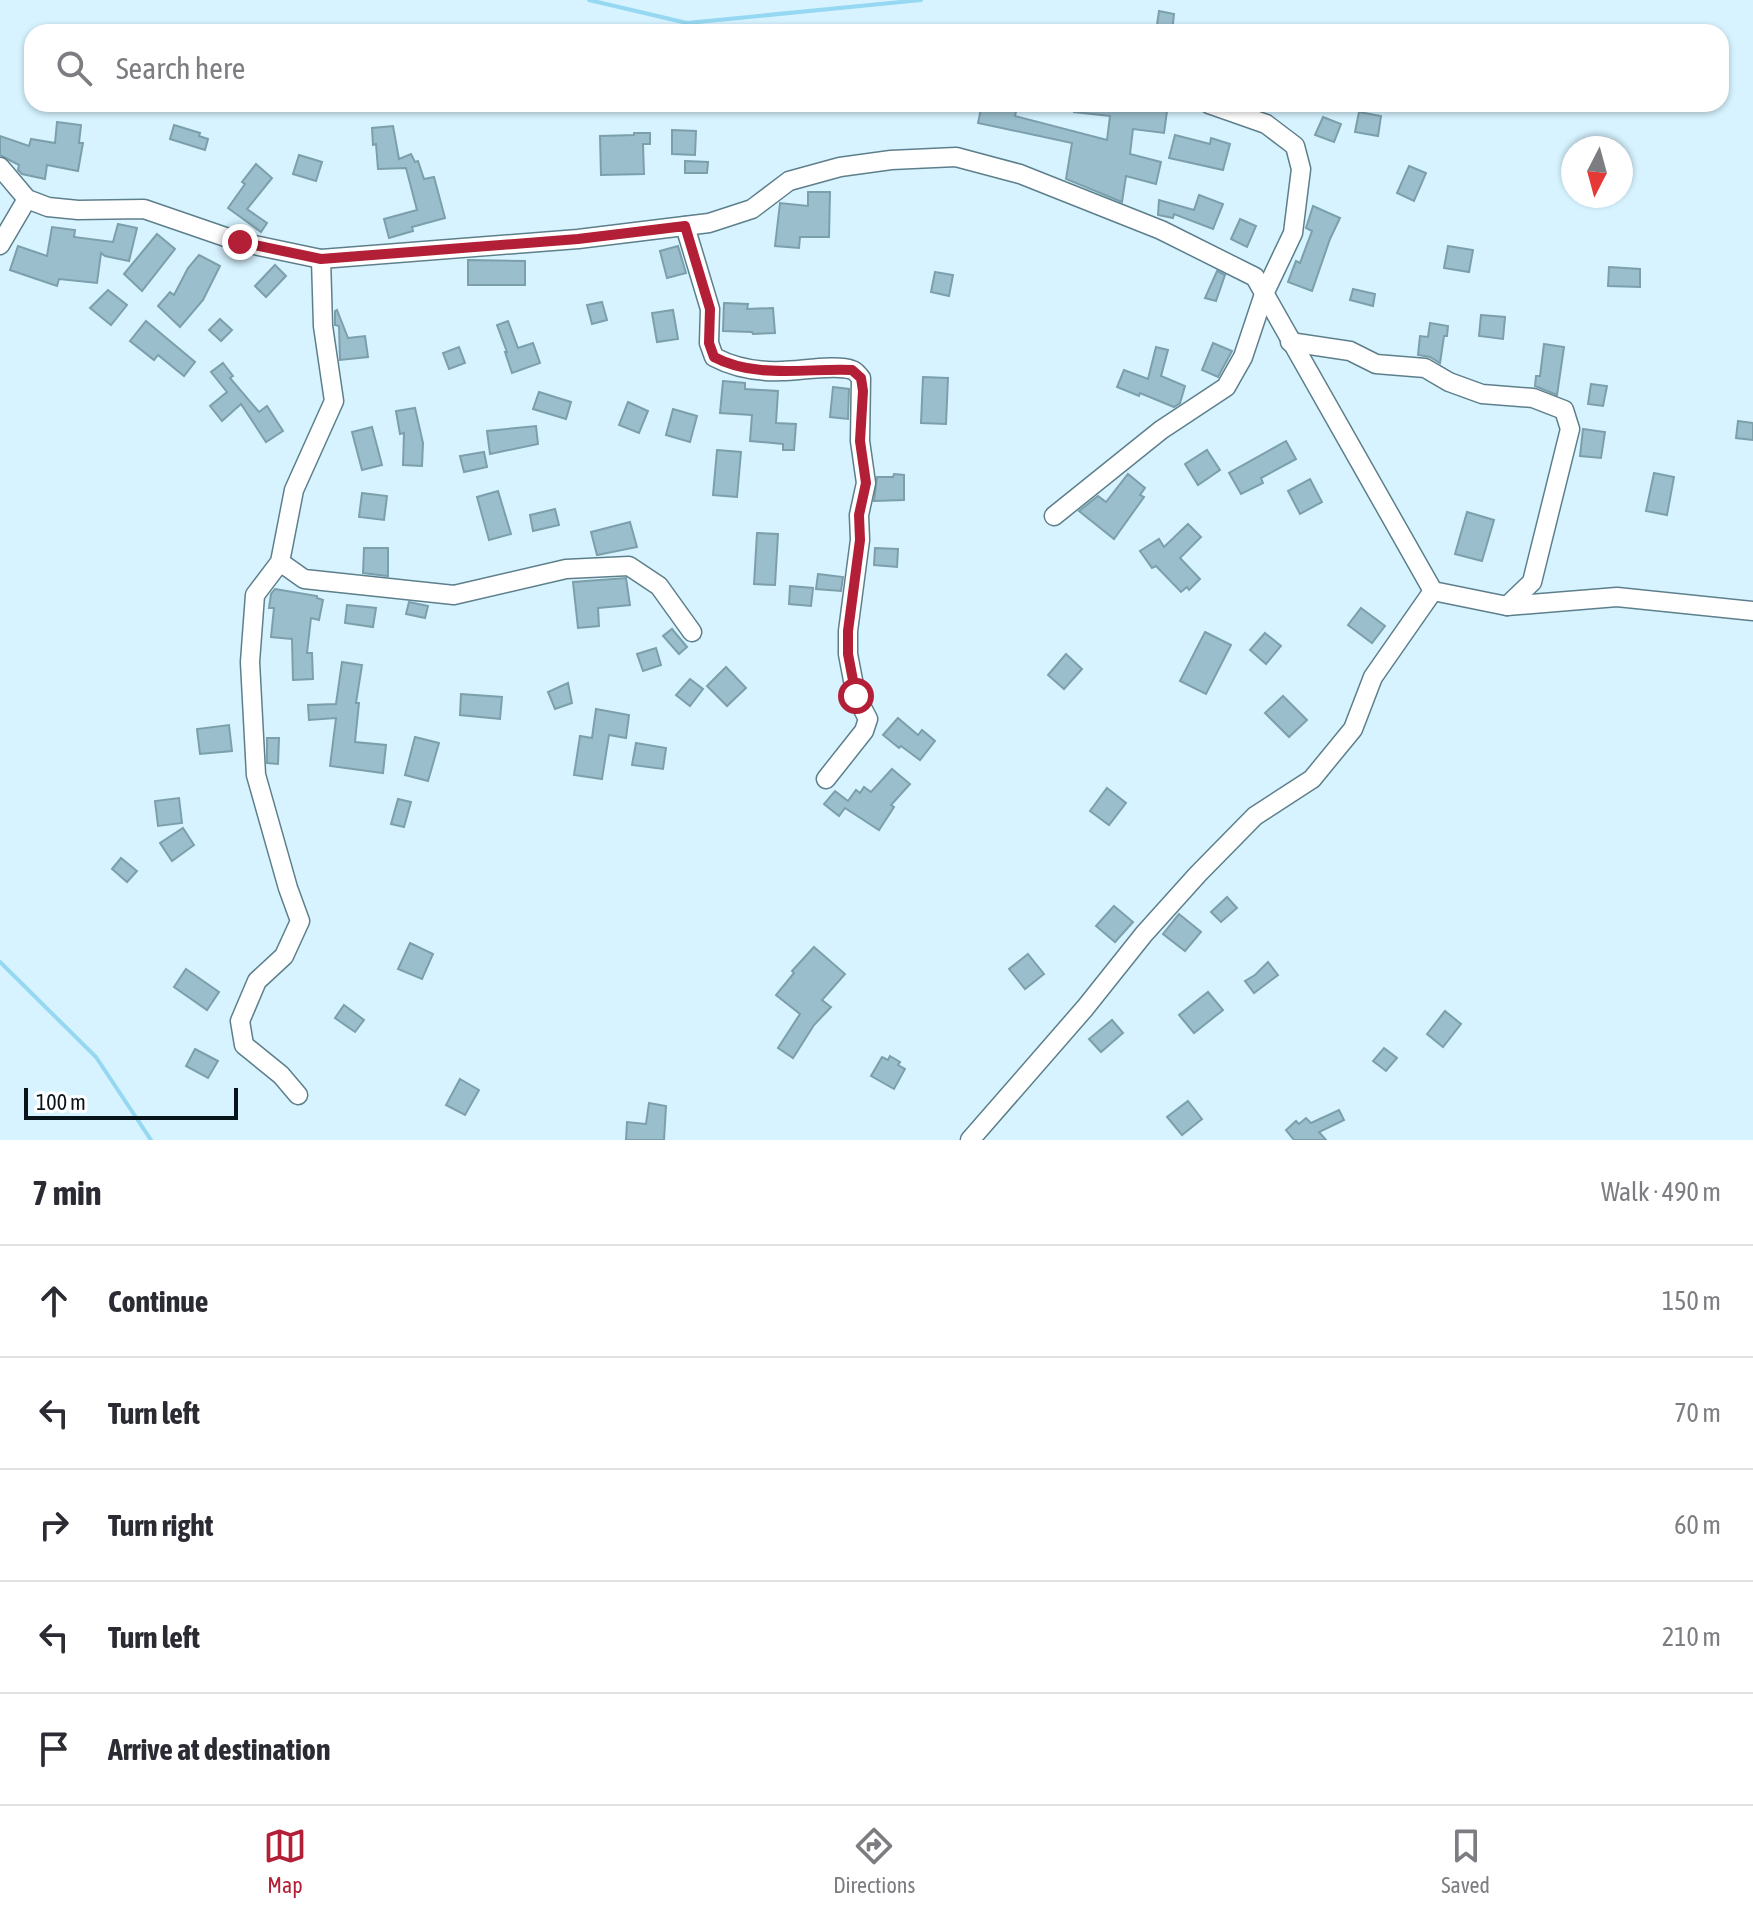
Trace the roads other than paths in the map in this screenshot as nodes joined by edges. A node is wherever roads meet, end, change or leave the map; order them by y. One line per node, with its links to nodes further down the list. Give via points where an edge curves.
1 (1232, 112): 7 (street, via 1266,124 1295,146 1301,169 1293,233)
2 (0, 167): 3 (street)
3 (27, 199): 5 (street); 6 (street, via 78,210 144,209 240,242)
4 (685, 226): 6 (street); 7 (street, via 752,209 789,181 840,167 956,157 1020,174 1161,230 1255,277); 15 (street, via 710,309 714,357 748,369 852,370 861,378 866,483 848,654 856,696 868,719)
5 (0, 245)
6 (321, 259): 10 (street, via 323,326 334,401 294,490)
7 (1264, 294): 8 (street); 9 (street, via 1243,357 1226,387 1161,430)
8 (1290, 342): 11 (street); 12 (street, via 1350,351 1376,364 1425,368 1482,394 1533,398 1564,410 1570,429 1532,582)
9 (1054, 516)
10 (280, 562): 14 (street, via 304,579 454,595 552,571 629,566 659,586); 16 (street, via 255,595 250,662 256,775 300,921 284,956 257,981 240,1021 244,1045)
11 (1433, 591): 12 (street); 17 (street, via 1373,677 1353,729 1312,779 1255,816 1198,874)
12 (1507, 606): 13 (street, via 1617,597)
13 (1753, 611)
14 (692, 632)
15 (826, 779)
16 (298, 1095)
17 (970, 1140)

